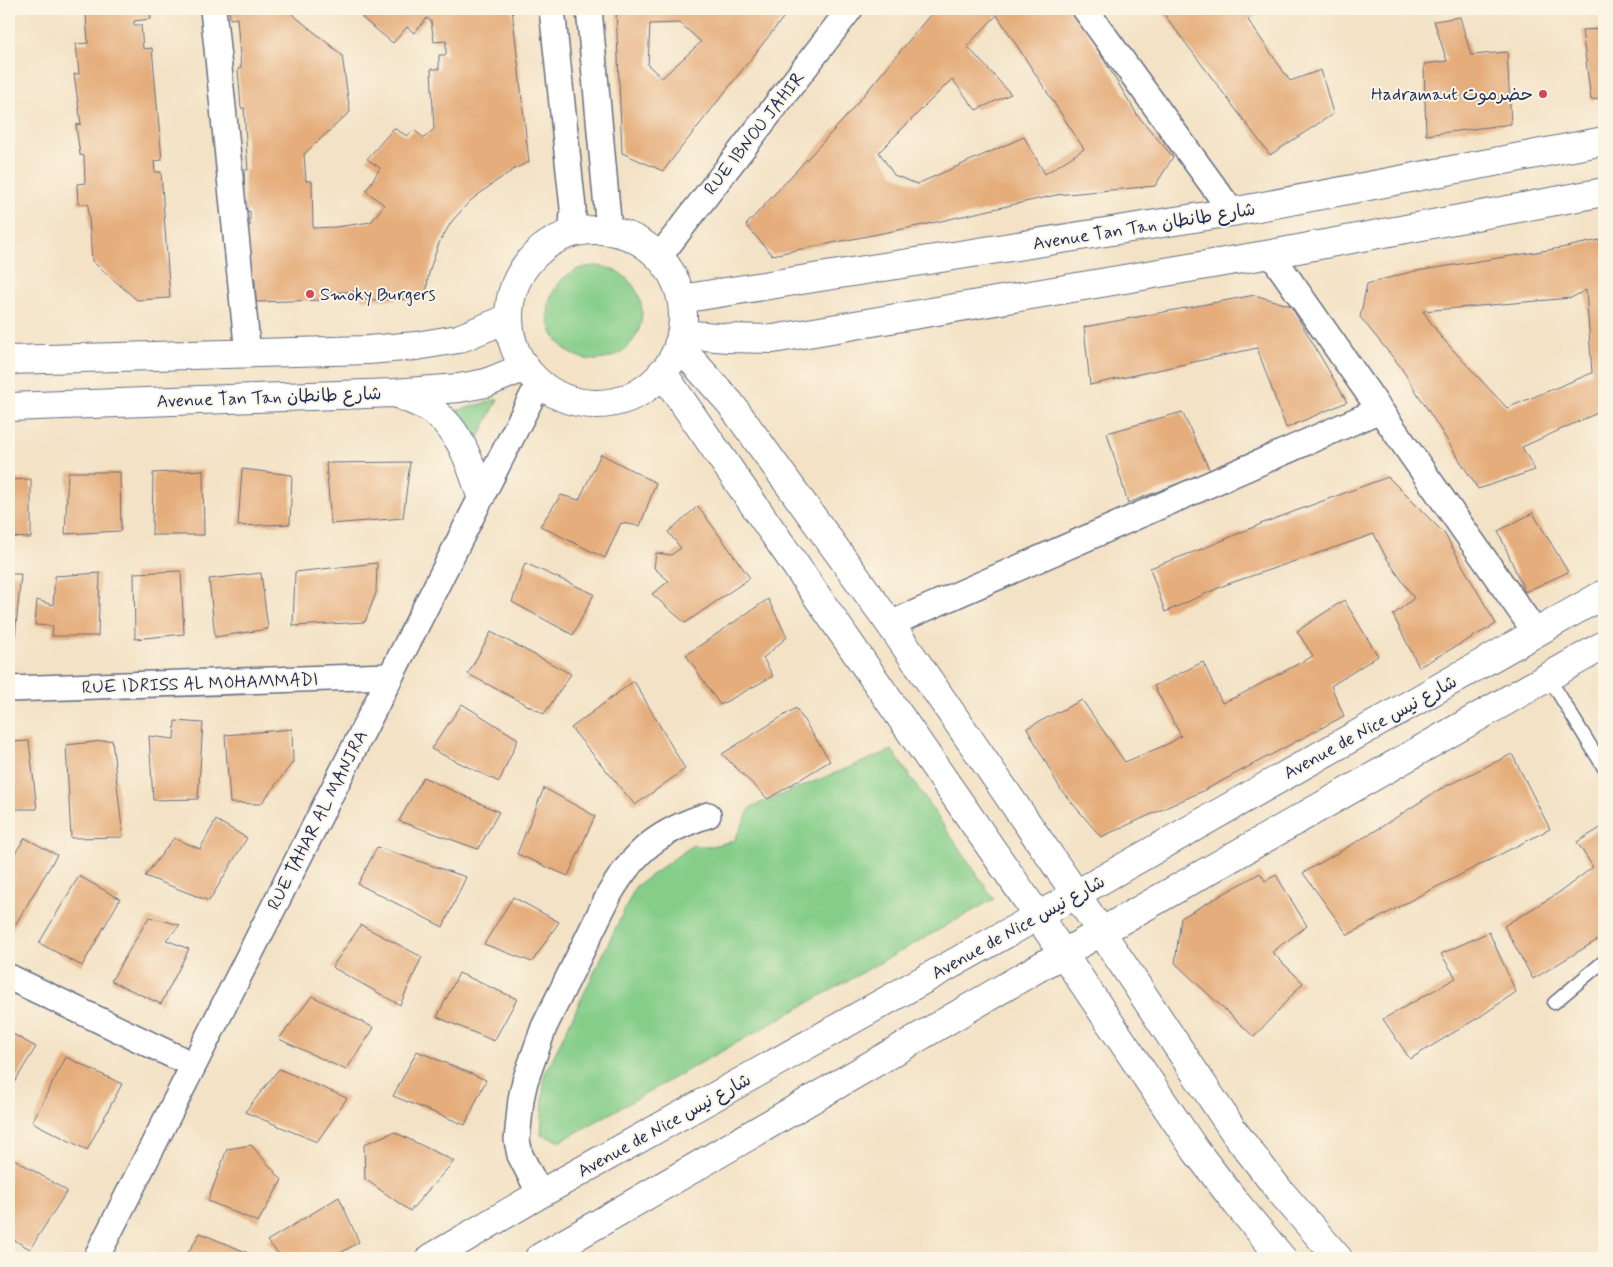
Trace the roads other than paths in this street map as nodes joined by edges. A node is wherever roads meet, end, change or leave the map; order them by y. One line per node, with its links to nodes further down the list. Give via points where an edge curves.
1 (212, 9): 16 (street)
2 (552, 9): 10 (street, via 573,208)
3 (589, 9): 9 (street)
4 (850, 9): 12 (street, RUE IBNOU JAHIR)
5 (1085, 9): 8 (street)
6 (1604, 141): 8 (main road, Avenue Tan Tan شارع طانطان)
7 (1604, 192): 11 (main road)
8 (1232, 212): 13 (main road, Avenue Tan Tan شارع طانطان)
9 (609, 231): 10 (main road, via 590,230); 12 (main road, via 636,240)
10 (572, 234): 14 (main road, via 554,241 526,265 516,281)
11 (1271, 254): 15 (main road, via 773,339); 22 (street)
12 (659, 257): 13 (main road, via 676,284)
13 (681, 299): 15 (main road)
14 (509, 318): 16 (main road, via 458,339 416,346); 19 (main road, via 516,352)
15 (680, 339): 18 (main road, via 672,359); 25 (main road, via 749,428)
16 (248, 354): 17 (main road)
17 (9, 360)
18 (662, 372): 19 (main road, via 636,394 603,403 569,400); 34 (main road)
19 (532, 375): 20 (main road, Avenue Tan Tan شارع طانطان, via 476,385); 23 (street, RUE TAHAR AL MANJRA)
20 (394, 393): 21 (main road, Avenue Tan Tan شارع طانطان); 23 (main road, via 427,407 453,430)
21 (9, 407)
22 (1380, 410): 25 (street); 26 (street)
23 (481, 496): 28 (street, RUE TAHAR AL MANJRA)
24 (1604, 594): 26 (main road, Avenue de Nice شارع نيس)
25 (890, 624): 33 (main road)
26 (1536, 633): 33 (main road, Avenue de Nice شارع نيس)
27 (1604, 645): 29 (main road)
28 (390, 676): 30 (street, RUE IDRISS AL MOHAMMADI); 40 (street, RUE TAHAR AL MANJRA)
29 (1549, 678): 31 (lane); 35 (main road)
30 (9, 689)
31 (1604, 768)
32 (708, 815): 41 (street, via 660,836 645,847 620,876 544,1027 525,1081 517,1140 520,1155)
33 (1076, 894): 34 (main road, Avenue de Nice شارع نيس); 35 (main road)
34 (1038, 916): 36 (main road); 41 (main road, Avenue de Nice شارع نيس)
35 (1101, 932): 36 (main road); 46 (main road, via 1235,1133)
36 (1064, 954): 44 (main road); 45 (main road, via 1196,1151)
37 (1604, 961): 39 (lane)
38 (9, 977): 40 (street)
39 (1554, 1003)
40 (193, 1065): 42 (street, RUE TAHAR AL MANJRA)
41 (540, 1194): 43 (main road, Avenue de Nice شارع نيس)
42 (96, 1258)
43 (430, 1258)
44 (539, 1258)
45 (1282, 1258)
46 (1338, 1258)

